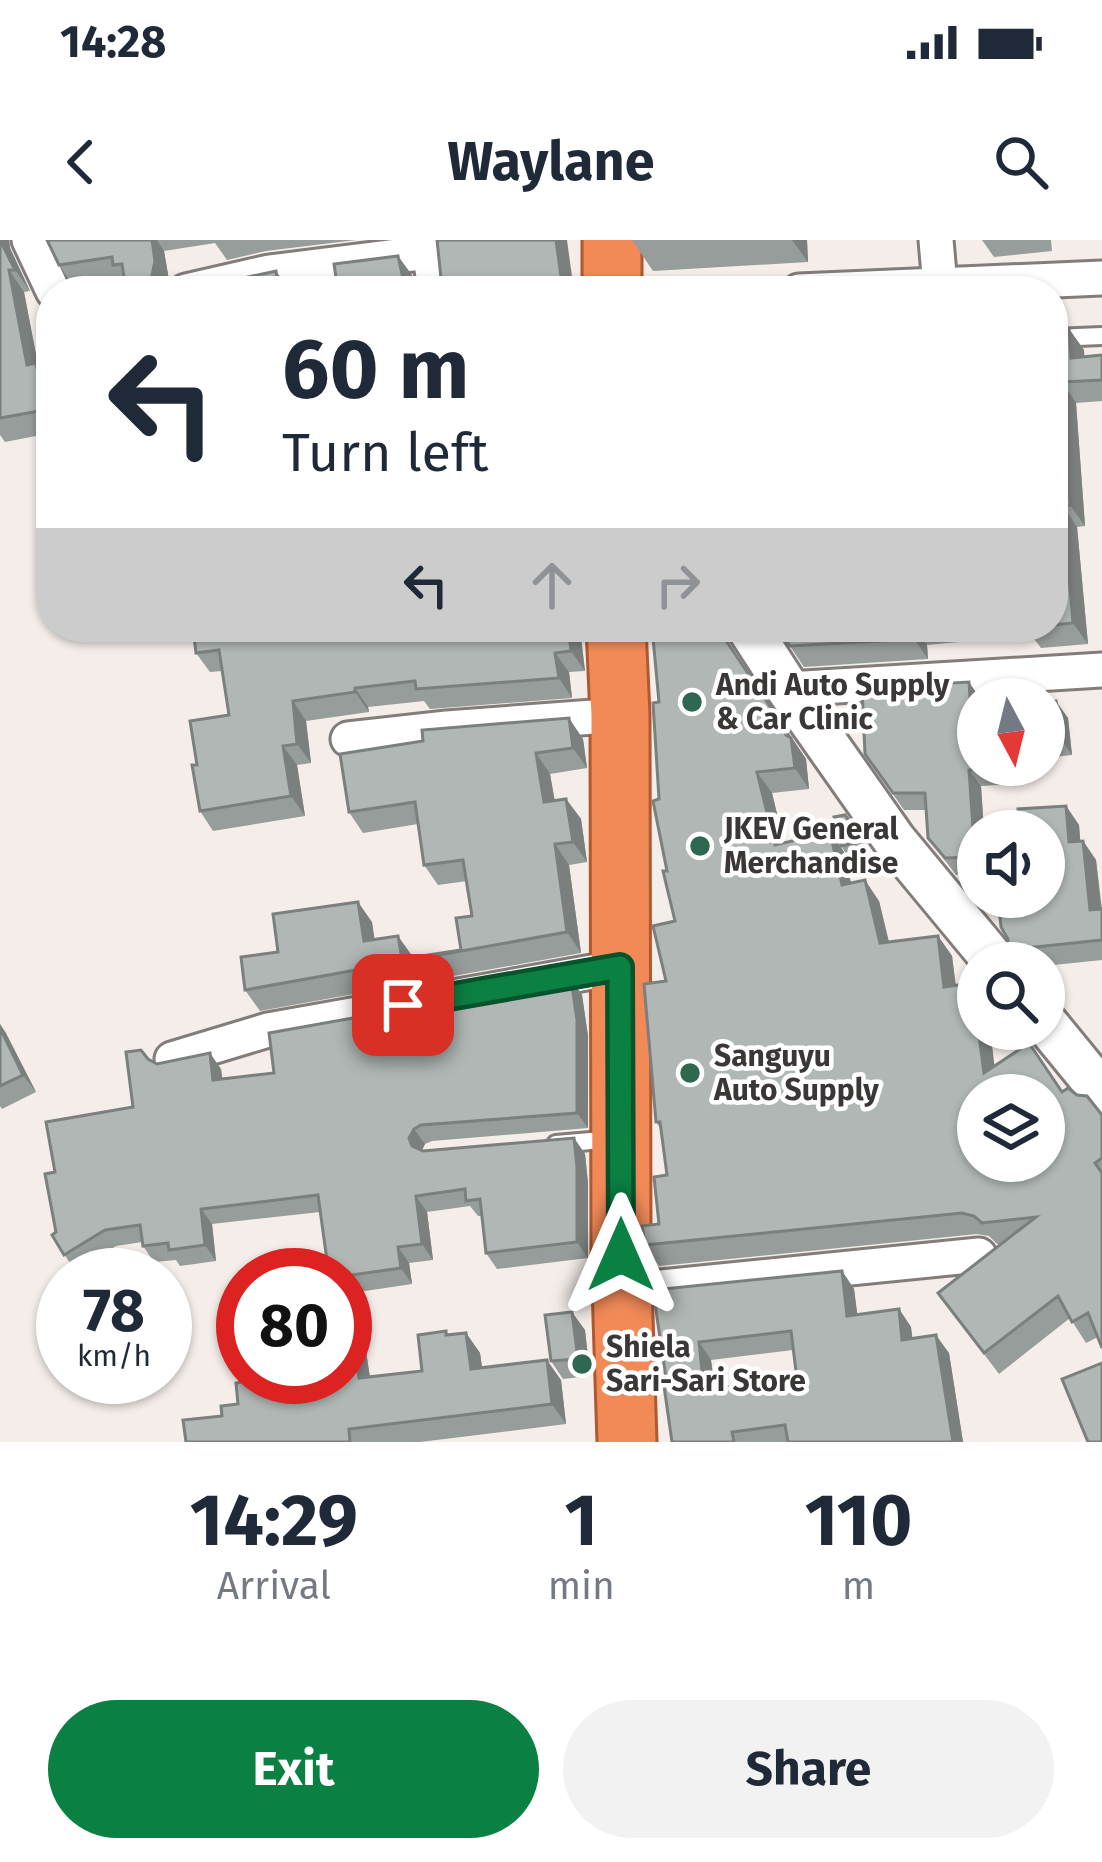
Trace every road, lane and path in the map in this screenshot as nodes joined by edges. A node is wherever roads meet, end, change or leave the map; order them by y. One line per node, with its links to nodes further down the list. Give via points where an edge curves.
1 (29, 240): 5 (street)
2 (612, 240): 8 (highway)
3 (936, 240): 9 (street)
4 (429, 246): 6 (street); 7 (street)
5 (46, 276)
6 (251, 276)
7 (433, 276)
8 (612, 276)
9 (939, 276)
10 (1102, 278): 11 (street)
11 (1068, 280)
12 (1102, 336): 13 (lane)
13 (1068, 337)
14 (617, 642): 18 (highway)
15 (758, 642): 17 (street)
16 (1102, 670): 17 (street)
17 (788, 689): 20 (street)
18 (620, 715): 19 (street); 21 (highway)
19 (348, 739)
20 (979, 942)
21 (620, 967): 23 (street, via 268,1030); 25 (highway)
22 (1065, 1047): 24 (street)
23 (172, 1059)
24 (1102, 1092)
25 (621, 1138): 26 (lane); 28 (highway)
26 (527, 1146)
27 (980, 1255): 28 (street)
28 (621, 1291): 29 (highway)
29 (627, 1442)

